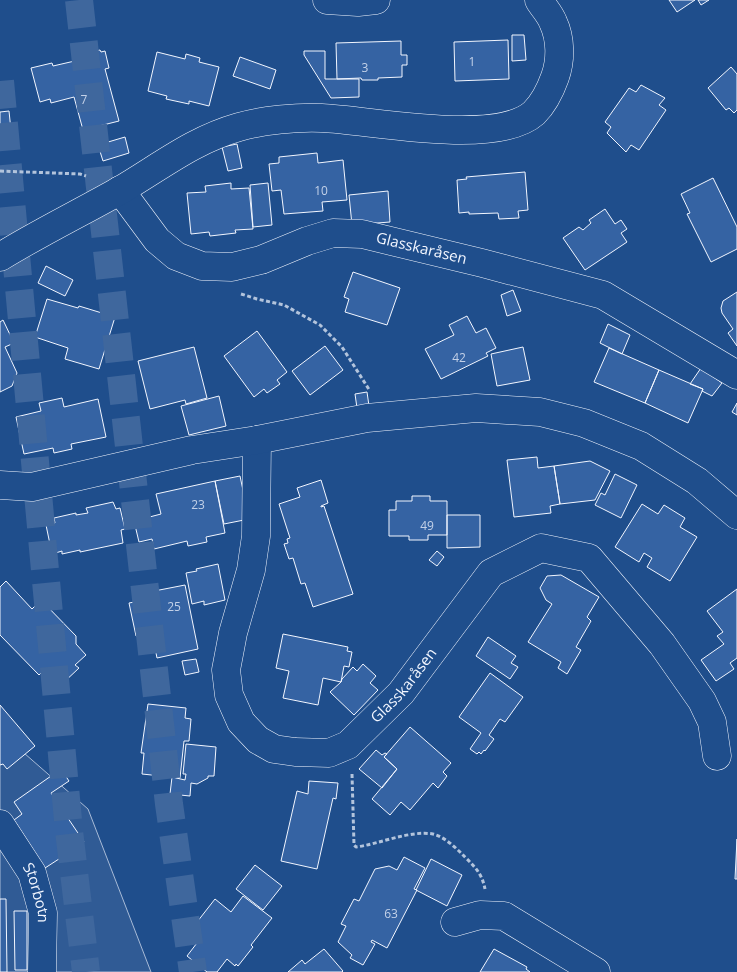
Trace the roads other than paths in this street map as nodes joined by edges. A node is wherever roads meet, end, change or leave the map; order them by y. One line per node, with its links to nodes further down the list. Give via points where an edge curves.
1 (327, 0): 2 (street)
2 (376, 0)
3 (539, 0): 4 (street, via 554,23 560,45 558,68 549,94 533,114 512,124 488,129 426,129 320,118 240,127 200,141)
4 (120, 190): 5 (street); 6 (street, Glasskaråsen, via 157,240 176,256 202,266 232,267 261,260 333,233 362,234 603,295)
5 (0, 257)
6 (737, 375)
7 (256, 440): 8 (street, via 192,450 32,487); 9 (street, via 382,416 476,408 540,412 584,423 641,446 697,481); 10 (street, Glasskaråsen, via 256,536 251,570 232,633 226,670 229,695 240,722 258,740 274,749 329,753 348,745 401,693 491,573 541,548 589,558 662,644 702,701 712,722)
8 (0, 485)
9 (737, 515)
10 (717, 756)
11 (0, 824): 13 (street, Storbotn, via 32,873 43,913)
12 (454, 922): 14 (street, via 480,915 504,916)
13 (42, 972)
14 (596, 972)

